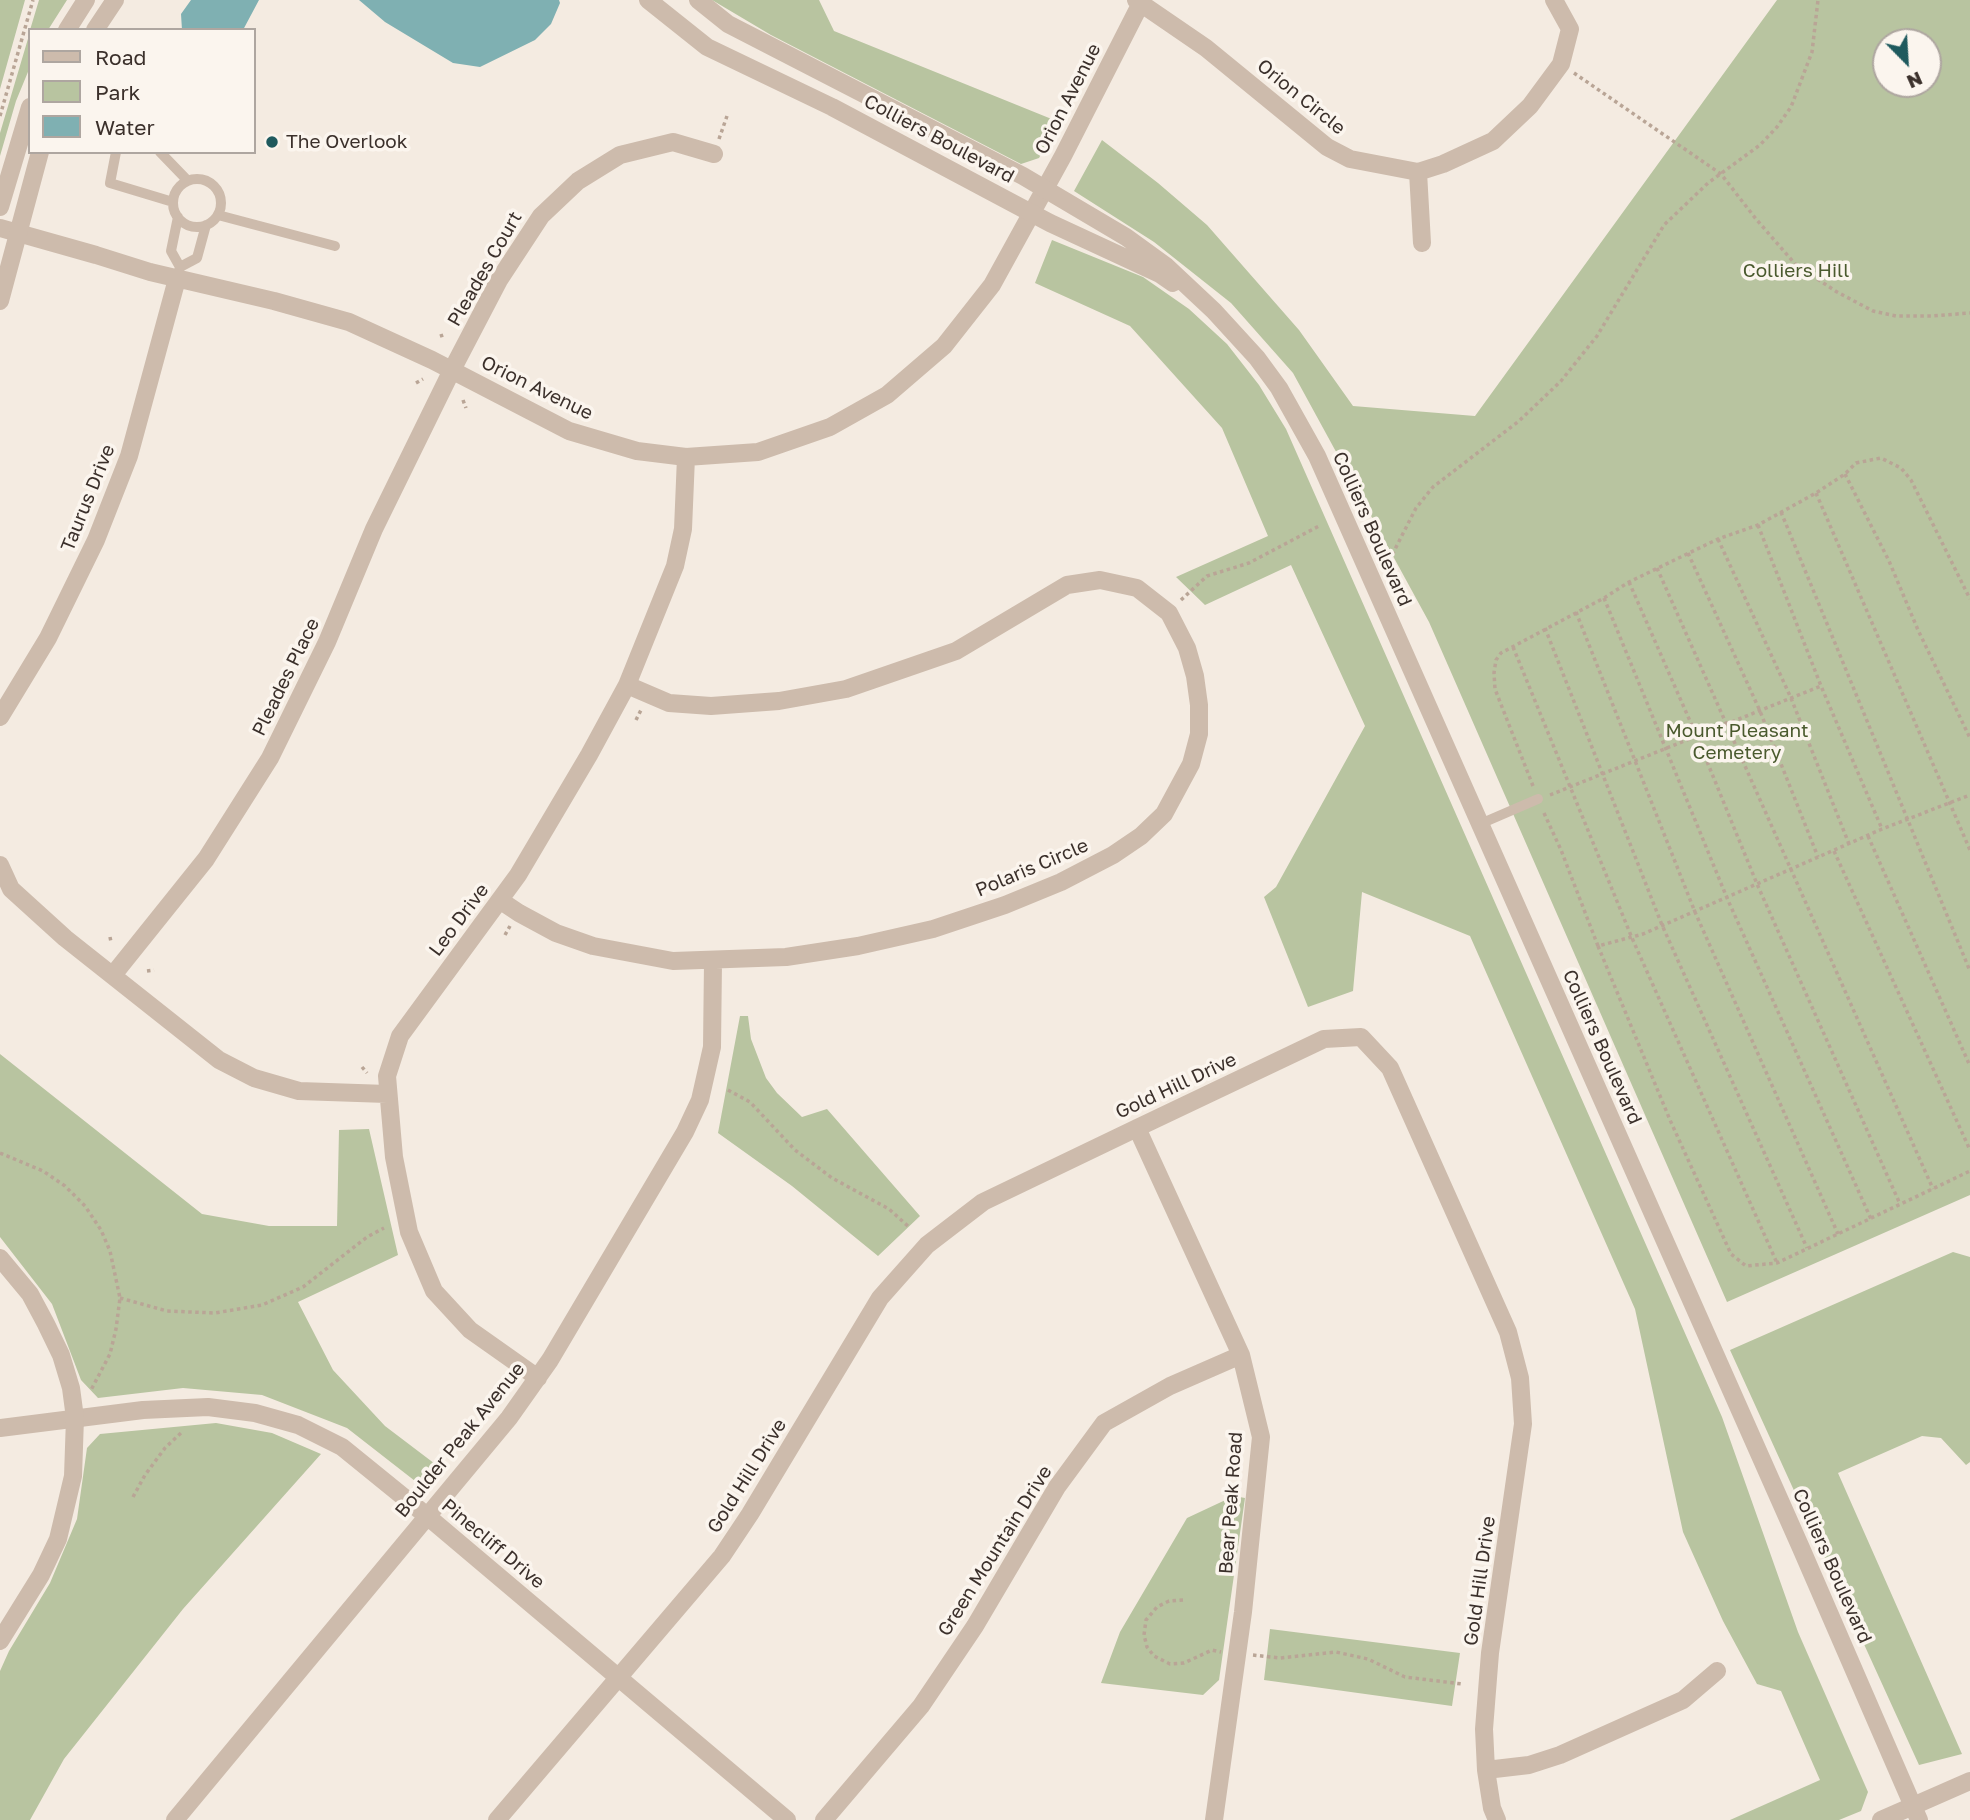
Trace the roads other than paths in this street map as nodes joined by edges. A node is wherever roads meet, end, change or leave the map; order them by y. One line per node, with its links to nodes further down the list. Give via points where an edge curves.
1 (86, 0): 7 (street)
2 (115, 0): 8 (street)
3 (648, 0): 19 (street, Colliers Boulevard, via 707,47)
4 (698, 0): 16 (street, Colliers Boulevard, via 727,24)
5 (1554, 0): 14 (street, via 1570,29 1561,64 1530,106 1493,141)
6 (1138, 1): 14 (street, Orion Circle, via 1206,48 1327,147 1350,159); 16 (street, Orion Avenue)
7 (68, 28)
8 (96, 28)
9 (28, 114): 18 (street)
10 (39, 154): 23 (street)
11 (116, 154): 17 (lane, via 110,183)
12 (162, 154): 15 (lane)
13 (714, 155): 29 (street, Pleades Court, via 673,142 620,155 578,181 541,216 499,280)
14 (1418, 172): 24 (street)
15 (188, 181): 17 (lane); 20 (lane, via 200,179 214,186 221,200)
16 (1044, 188): 19 (street, Orion Avenue); 28 (street, Colliers Boulevard, via 1126,237)
17 (173, 202): 21 (lane)
18 (0, 207)
19 (1032, 212): 28 (street, Colliers Boulevard, via 1160,274); 30 (street, Orion Avenue, via 992,285 944,346 887,396 830,427 758,452)
20 (218, 215): 22 (lane); 25 (lane)
21 (178, 217): 22 (lane, via 191,226); 26 (lane, via 171,251)
22 (206, 225): 26 (lane, via 197,258)
23 (8, 231): 26 (street, Orion Avenue); 27 (street)
24 (1422, 243)
25 (335, 246)
26 (178, 273): 29 (street, Orion Avenue, via 349,322); 32 (street, Taurus Drive, via 129,456 96,540 48,638)
27 (0, 301)
28 (1214, 311): 34 (street, Colliers Boulevard, via 1257,358 1299,420)
29 (452, 370): 30 (street, Orion Avenue, via 569,431 637,451); 38 (street, Pleades Place, via 270,758 206,859)
30 (686, 457): 31 (street, Leo Drive, via 683,529 675,566)
31 (627, 685): 36 (street, Leo Drive); 37 (street, Polaris Circle, via 669,703 711,706 779,701 846,689 957,650 1066,585 1100,580 1137,588 1169,613 1187,648 1199,705 1199,734 1191,764 1164,814 1113,855 1061,883 933,929 786,957)
32 (0, 717)
33 (1538, 799): 34 (lane)
34 (1480, 824): 52 (street, Colliers Boulevard)
35 (0, 865): 38 (street, via 11,889)
36 (501, 901): 37 (street, Polaris Circle, via 556,933 593,946 673,961); 39 (street, Leo Drive, via 400,1036 387,1076)
37 (713, 961): 43 (street, Boulder Peak Avenue, via 712,1047 700,1100)
38 (113, 975): 39 (street, via 219,1060 254,1078 299,1091)
39 (387, 1094): 43 (street, Leo Drive, via 409,1232 434,1291 470,1330)
40 (1137, 1128): 42 (street, Bear Peak Road); 49 (street, Gold Hill Drive, via 983,1202 927,1245 880,1298 722,1556); 50 (street, Gold Hill Drive, via 1324,1039 1362,1037 1390,1068 1508,1332 1520,1378 1524,1424 1490,1653)
41 (0, 1258): 44 (street, via 30,1294 61,1355)
42 (1241, 1354): 56 (street, Green Mountain Drive, via 1104,1423 1057,1487 975,1626 921,1706); 57 (street, Bear Peak Road, via 1261,1437)
43 (538, 1378): 46 (street, Boulder Peak Avenue)
44 (75, 1418): 45 (street, Pinecliff Drive); 46 (street, Pinecliff Drive, via 208,1407 255,1413 298,1425 342,1447); 47 (street, via 73,1476 58,1539)
45 (0, 1428)
46 (427, 1516): 49 (street, Pinecliff Drive); 53 (street, Boulder Peak Avenue)
47 (0, 1641)
48 (1717, 1671): 50 (street, via 1683,1700 1560,1755 1529,1765)
49 (620, 1676): 54 (street, Gold Hill Drive); 55 (street, Pinecliff Drive)
50 (1486, 1770): 58 (street, Gold Hill Drive)
51 (1970, 1781): 52 (street)
52 (1916, 1813): 59 (street)
53 (175, 1820)
54 (497, 1820)
55 (787, 1820)
56 (824, 1820)
57 (1214, 1820)
58 (1497, 1820)
59 (1881, 1820)

